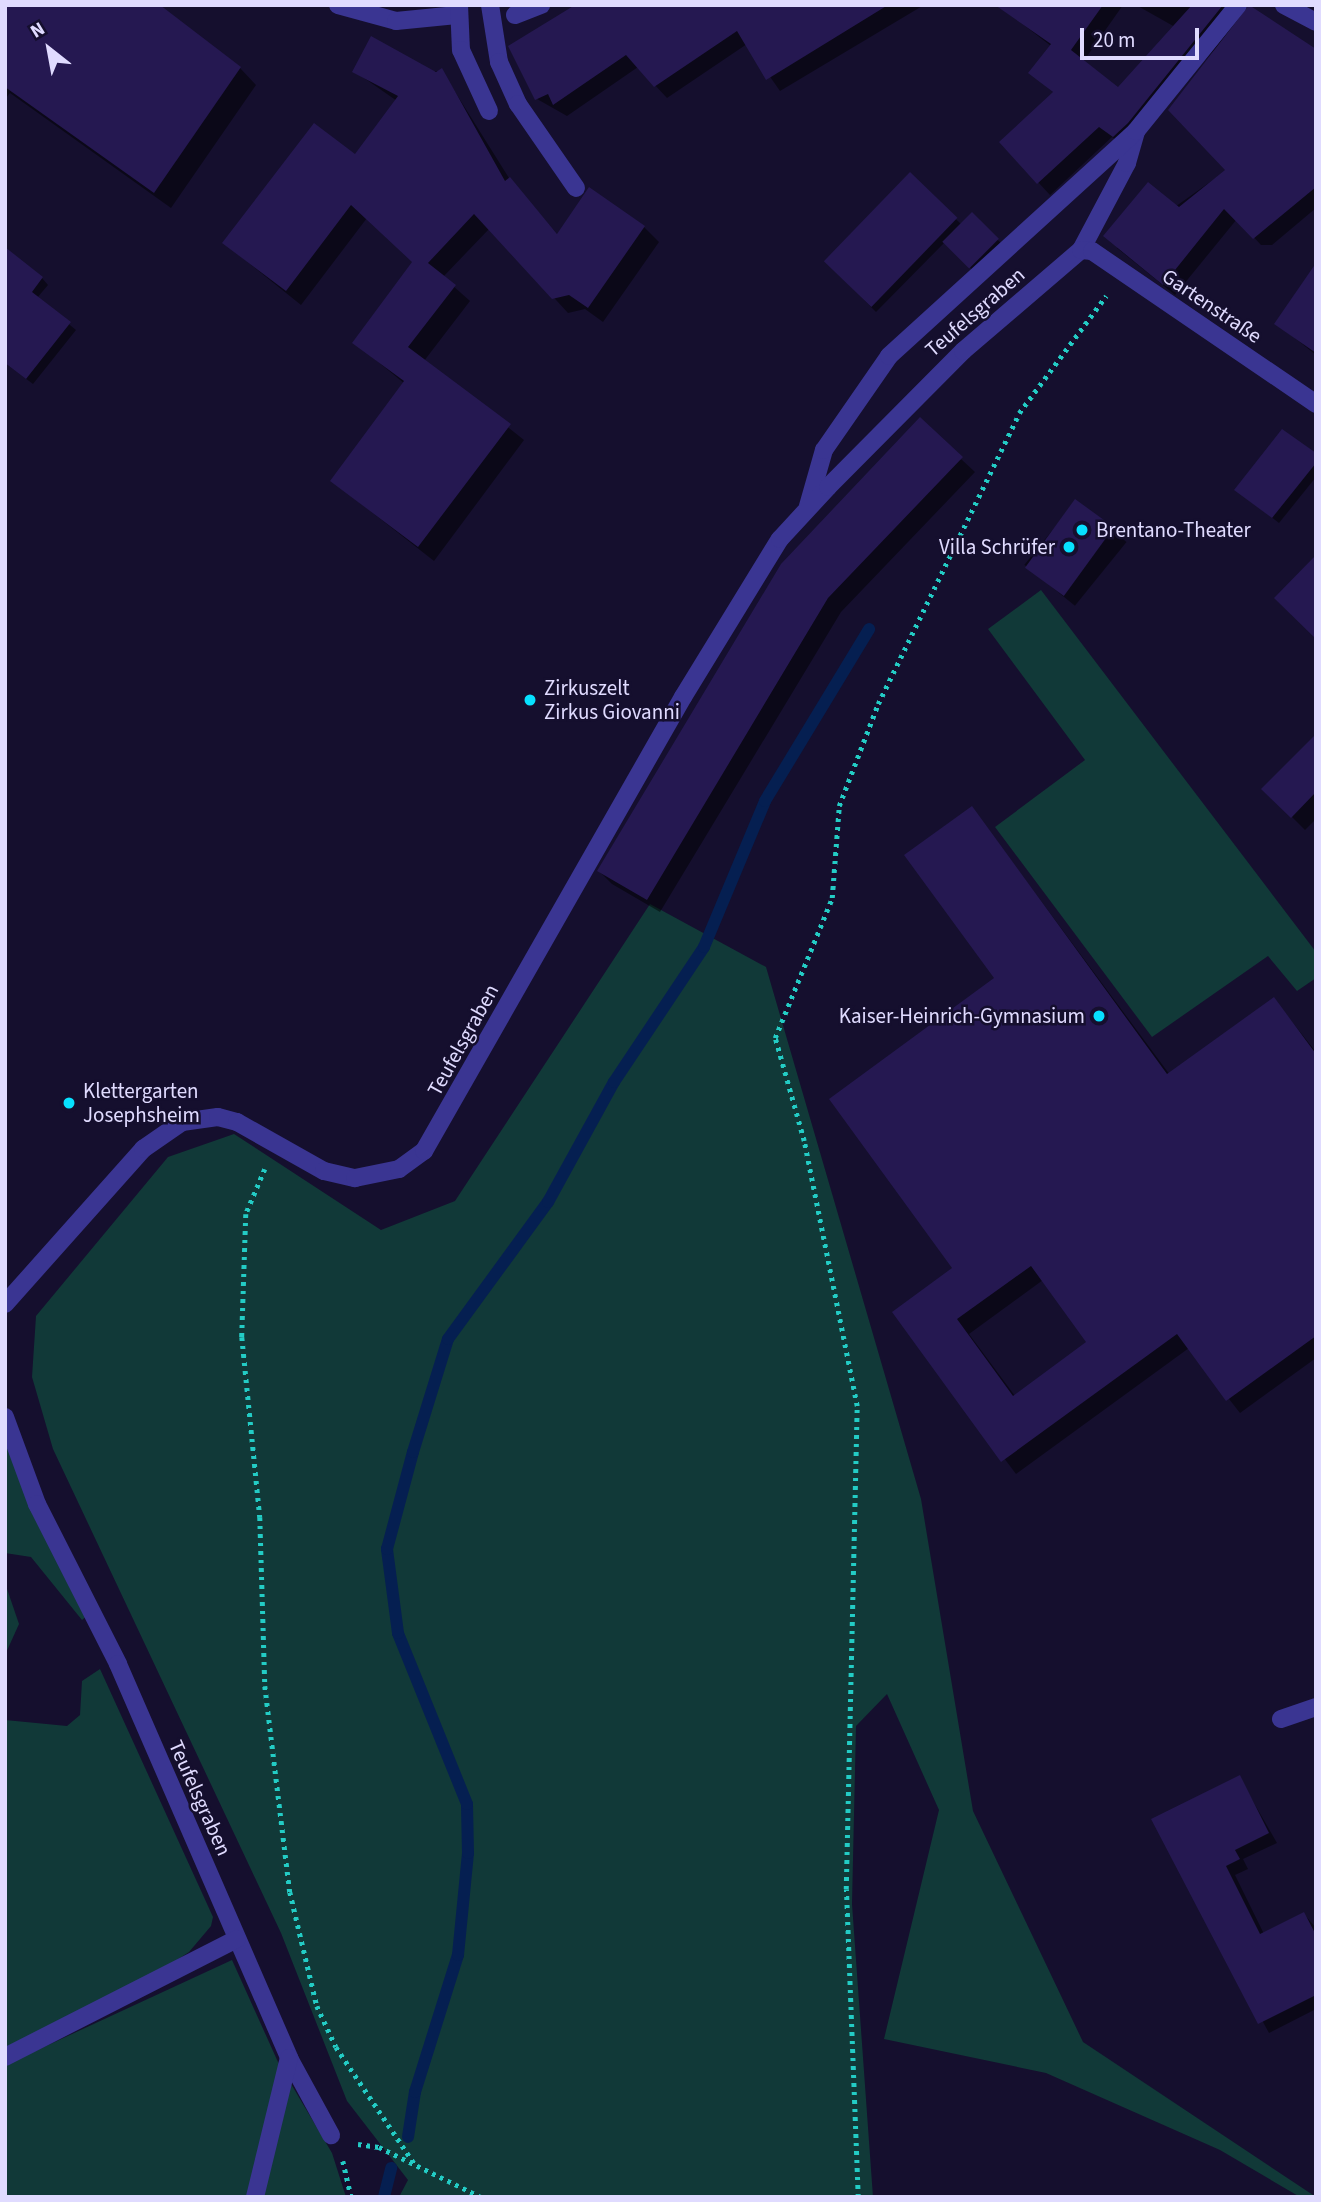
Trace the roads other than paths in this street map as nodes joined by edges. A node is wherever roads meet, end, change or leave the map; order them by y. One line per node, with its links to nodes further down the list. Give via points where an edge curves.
1 (338, 5): 6 (street, via 396,21)
2 (490, 5): 11 (street, via 499,62 518,104)
3 (541, 5): 7 (street)
4 (1238, 5): 10 (street, Teufelsgraben)
5 (1284, 5): 8 (street)
6 (458, 10): 9 (street, via 461,50)
7 (515, 15)
8 (1316, 22)
9 (489, 111)
10 (1136, 131): 12 (street, Teufelsgraben, via 1127,163); 14 (street, Teufelsgraben, via 889,356 824,450)
11 (576, 188)
12 (1081, 250): 13 (street, Gartenstraße, via 1092,251); 14 (street, Teufelsgraben, via 963,351)
13 (1316, 404)
14 (808, 506): 15 (street, Teufelsgraben, via 780,539 676,708 424,1151 399,1169 355,1178 324,1171 218,1117 166,1130)
15 (5, 1304)
16 (5, 1417): 19 (street, Teufelsgraben, via 37,1504 118,1664)
17 (1316, 1707): 18 (street)
18 (1280, 1719)
19 (237, 1939): 20 (street); 21 (street, Teufelsgraben)
20 (5, 2057)
21 (289, 2058): 22 (street, Teufelsgraben); 23 (street)
22 (331, 2135)
23 (255, 2197)

